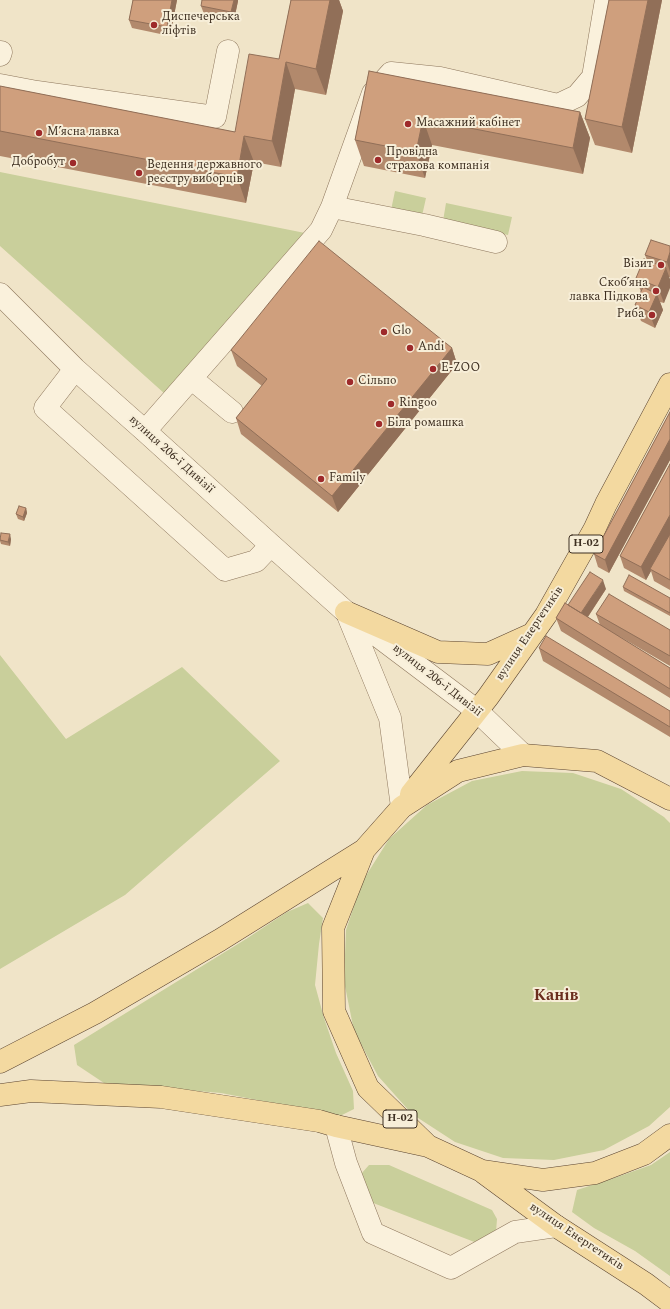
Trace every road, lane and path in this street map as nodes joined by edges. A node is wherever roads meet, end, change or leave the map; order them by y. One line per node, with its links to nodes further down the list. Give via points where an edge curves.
1 (606, 0): 4 (street, via 593,78 577,96 558,106 440,78 391,73 373,93)
2 (228, 51): 3 (street, via 215,118)
3 (0, 85)
4 (332, 207): 5 (street); 8 (street, via 321,230)
5 (496, 242)
6 (0, 294): 7 (street, вулиця 206-ї Дивізії)
7 (75, 369): 11 (street, вулиця 206-ї Дивізії); 12 (street, via 45,408 214,560 226,570 256,561)
8 (192, 379): 10 (street); 11 (street)
9 (670, 384): 14 (main road, вулиця Енергетиків / Н-02, via 594,530 546,615)
10 (232, 412)
11 (146, 431): 12 (street, вулиця 206-ї Дивізії)
12 (271, 545): 13 (street, вулиця 206-ї Дивізії)
13 (346, 612): 14 (main road, via 438,652 488,654); 15 (street, вулиця 206-ї Дивізії); 18 (street, вулиця 206-ї Дивізії, via 390,718)
14 (531, 634): 15 (main road, вулиця Енергетиків / Н-02, via 488,697)
15 (476, 710): 16 (street, вулиця 206-ї Дивізії); 18 (main road, вулиця Енергетиків / Н-02)
16 (524, 755): 17 (main road, Н-02, via 597,761); 18 (main road, Н-02, via 458,771)
17 (670, 800)
18 (402, 807): 19 (main road, Н-02)
19 (364, 850): 20 (main road, Н-02, via 220,940 95,1013); 24 (main road, Н-02, via 333,928 334,1011 368,1088)
20 (0, 1062)
21 (0, 1095): 22 (main road, Н-02, via 31,1091 160,1097)
22 (336, 1126): 24 (main road, Н-02); 26 (street, via 346,1163 373,1233 451,1268 515,1232)
23 (670, 1135): 25 (main road, Н-02, via 644,1154 595,1173 543,1180)
24 (428, 1146): 25 (main road, Н-02)
25 (482, 1171): 26 (main road, вулиця Енергетиків)
26 (556, 1226): 27 (main road, вулиця Енергетиків)
27 (670, 1302)

